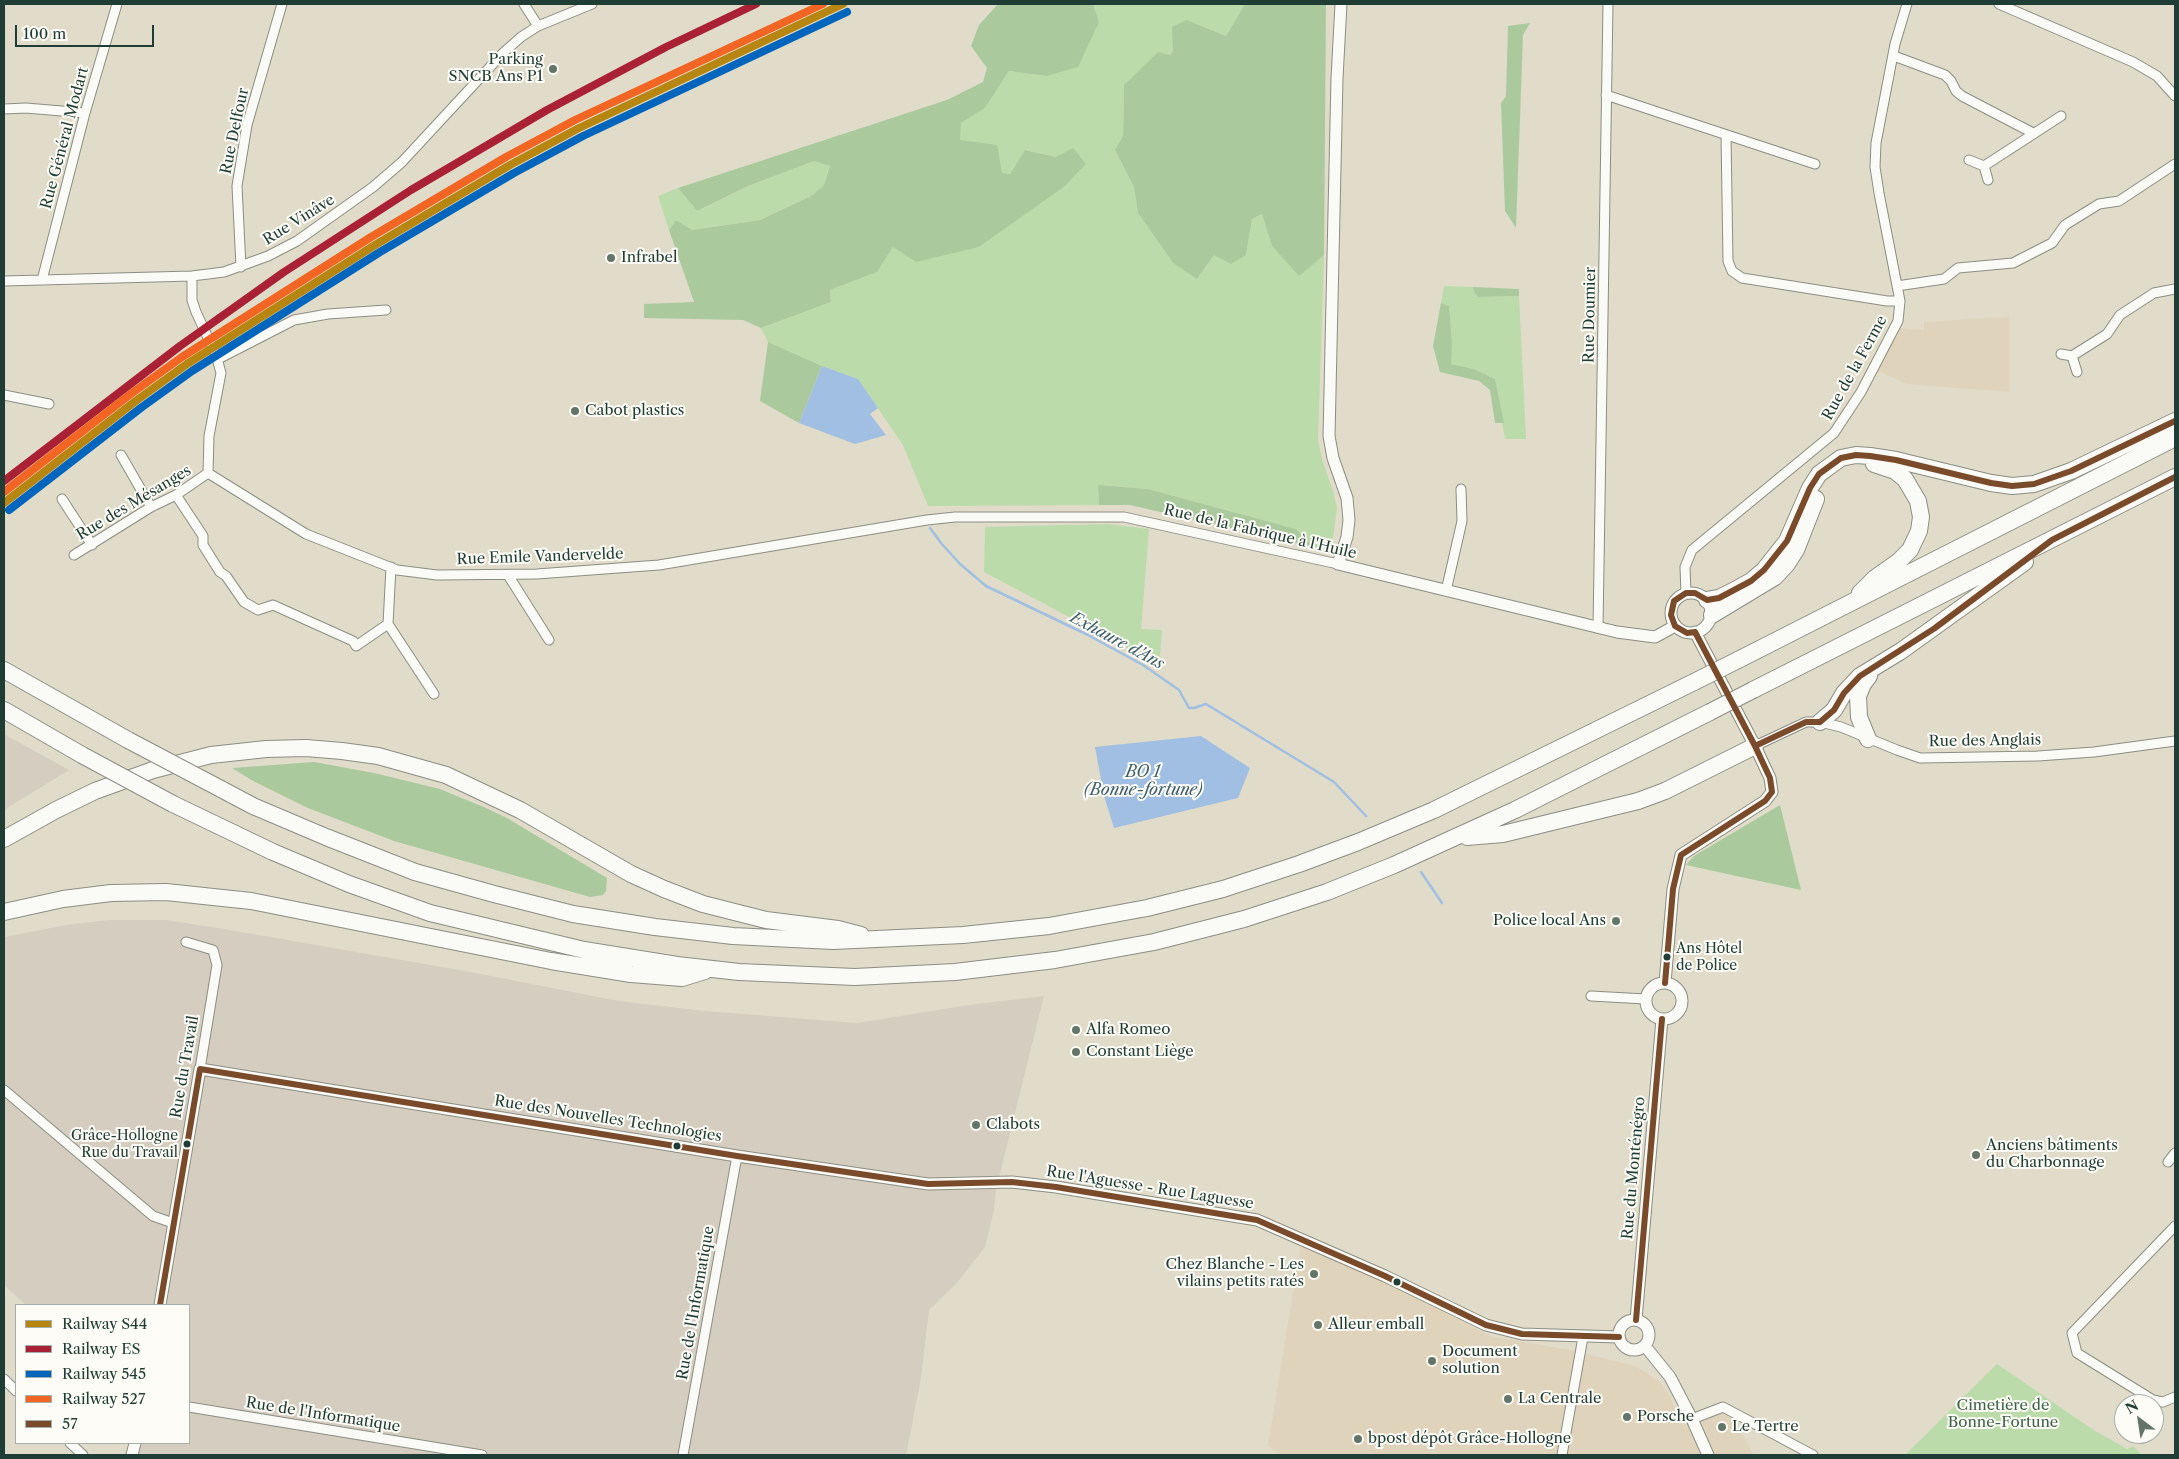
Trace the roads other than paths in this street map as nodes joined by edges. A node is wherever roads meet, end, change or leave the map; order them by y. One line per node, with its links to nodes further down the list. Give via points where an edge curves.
1 (117, 4): 14 (street, Rue Général Modart)
2 (282, 4): 23 (street, Rue Delfour, via 247,125 237,186)
3 (524, 4): 9 (street)
4 (592, 4): 9 (street, Rue Vinâve)
5 (1341, 4): 51 (street, via 1336,87 1329,436 1333,458 1346,492 1349,520)
6 (1608, 4): 11 (street, Rue Doumier)
7 (1907, 4): 10 (street, Rue de la Ferme)
8 (1999, 4): 12 (street, via 2133,62 2157,76)
9 (538, 26): 23 (street, Rue Vinâve, via 503,53 402,162 373,188 297,241)
10 (1894, 56): 16 (street, via 1945,75 1962,96); 27 (street, Rue de la Ferme, via 1879,122 1875,166)
11 (1606, 95): 17 (street); 60 (street, Rue Doumier)
12 (2175, 96)
13 (4, 109): 14 (street)
14 (85, 113): 25 (street, Rue Général Modart)
15 (2060, 116): 16 (street)
16 (2033, 133): 21 (street)
17 (1726, 135): 19 (street); 29 (street, via 1728,261 1732,271 1742,278)
18 (1969, 160): 21 (street)
19 (1815, 164)
20 (2175, 164): 27 (street, via 2119,201 2099,204 2065,225 2052,242 2013,263 1958,268 1944,279)
21 (1984, 166): 22 (street)
22 (1988, 180)
23 (241, 267): 24 (street, Rue Vinâve)
24 (192, 276): 25 (street, Rue Vinâve); 33 (street, via 192,300)
25 (42, 280): 26 (street, Rue Vinâve)
26 (4, 281)
27 (1897, 286): 29 (street, Rue de la Ferme)
28 (2175, 288): 32 (street, via 2154,293 2120,315 2107,334)
29 (1900, 301): 55 (street, Rue de la Ferme, via 1898,321 1861,392 1834,433 1692,550 1685,567)
30 (386, 310): 33 (street, via 294,320)
31 (2061, 354): 32 (street)
32 (2072, 356): 34 (street)
33 (217, 357): 41 (street, via 221,373 210,436)
34 (2077, 372)
35 (4, 395): 36 (street)
36 (49, 404)
37 (2175, 422): 40 (highway); 57 (highway, via 2071,471 2034,484 2012,486 1991,483 1870,456 1841,458 1819,474 1787,541 1764,570)
38 (2175, 438): 40 (highway)
39 (121, 455): 46 (street)
40 (2110, 471): 56 (highway)
41 (208, 473): 44 (street, Rue des Mésanges); 52 (street, Rue Emile Vandervelde, via 306,534)
42 (2175, 477): 48 (highway)
43 (1461, 489): 54 (street, via 1463,513)
44 (176, 495): 46 (street, Rue des Mésanges); 58 (street, via 203,536 203,545 220,572 244,602 258,610 273,605 353,641 356,646)
45 (62, 499): 49 (street)
46 (151, 507): 49 (street, Rue des Mésanges)
47 (830, 537): 51 (street, Rue de la Fabrique à l'Huile, via 955,517 1124,517); 53 (street, Rue Emile Vandervelde, via 659,565)
48 (2052, 540): 63 (highway); 71 (highway, bridge)
49 (92, 545): 50 (street, Rue des Mésanges)
50 (74, 555)
51 (1338, 564): 54 (street, Rue de la Fabrique à l'Huile)
52 (391, 568): 53 (street, Rue Emile Vandervelde, via 437,575); 58 (street)
53 (508, 575): 62 (street)
54 (1446, 591): 60 (street, Rue de la Fabrique à l'Huile)
55 (1686, 593): 57 (street, via 1695,593); 59 (street, via 1674,601 1671,608)
56 (1850, 603): 57 (highway, via 1875,578 1900,561 1910,550 1919,531 1921,517 1913,490 1905,479 1882,465 1850,466 1834,473 1819,490 1796,550 1775,577); 74 (highway, bridge, via 1434,810 1358,842 1223,889 1147,908 1049,926)
57 (1709, 607): 61 (street, via 1707,625)
58 (388, 624): 65 (street)
59 (1676, 626): 60 (street, Rue de la Fabrique à l'Huile, via 1654,637); 61 (street)
60 (1598, 628)
61 (1695, 632): 70 (street)
62 (549, 640)
63 (1874, 668): 67 (highway, via 1860,676 1834,710); 68 (highway, via 1858,696 1859,717)
64 (4, 670): 74 (highway, bridge, via 253,806 415,872 573,914 655,927 733,936)
65 (434, 694)
66 (4, 710): 76 (highway, bridge, via 173,804 272,852 349,884 430,913 584,950)
67 (1820, 722): 68 (street, Rue des Anglais); 70 (street, Rue des Anglais, via 1806,722)
68 (1868, 739): 69 (street, Rue des Anglais, via 1920,758 2094,752)
69 (2175, 741)
70 (1756, 746): 71 (highway, via 1638,801 1503,834); 77 (street, via 1770,778 1772,792 1765,801 1681,855 1673,889)
71 (1456, 838): 76 (highway, via 1308,898 1244,919 1101,953 955,972 856,977)
72 (4, 839): 74 (highway, via 95,791 153,770 211,755 266,749 342,751 378,756 446,775 520,810 631,874 703,904 749,916 838,929)
73 (4, 912): 76 (highway, via 63,898 166,892 251,901 552,962 632,974 682,978)
74 (880, 940)
75 (186, 942): 81 (street, Rue du Travail, via 213,950 217,965)
76 (712, 969)
77 (1665, 983): 79 (street, via 1653,986); 80 (street, via 1678,989 1682,1001 1678,1013)
78 (1591, 996): 79 (street)
79 (1646, 1000): 80 (street, via 1650,1012)
80 (1662, 1019): 90 (street, Rue du Monténégro)
81 (200, 1069): 84 (street, Rue des Nouvelles Technologies); 87 (street, Rue du Travail)
82 (4, 1090): 87 (street, via 153,1216)
83 (2175, 1153): 85 (street)
84 (737, 1156): 86 (street, Rue des Nouvelles Technologies, via 928,1184); 102 (street, Rue de l'Informatique)
85 (2168, 1162)
86 (1012, 1182): 91 (street, Rue l'Aguesse - Rue Laguesse, via 1257,1220 1385,1276 1486,1326 1522,1334)
87 (173, 1223): 89 (street, Rue du Travail)
88 (2175, 1226): 96 (street, via 2072,1333 2077,1353 2153,1400 2163,1402)
89 (160, 1304)
90 (1636, 1320): 92 (street, via 1626,1322); 93 (street, via 1648,1328 1649,1338)
91 (1583, 1337): 92 (street, Rue l'Aguesse - Rue Laguesse); 103 (street)
92 (1619, 1337): 93 (street, via 1631,1350)
93 (1645, 1346): 98 (street, via 1670,1377)
94 (4, 1378): 95 (street)
95 (15, 1390)
96 (2175, 1396)
97 (190, 1407): 101 (street, Rue de l'Informatique)
98 (1692, 1419): 104 (street); 105 (street, via 1723,1407)
99 (71, 1444): 100 (street)
100 (83, 1455)
101 (482, 1455)
102 (683, 1455)
103 (1562, 1455)
104 (1708, 1455)
105 (1813, 1455)

